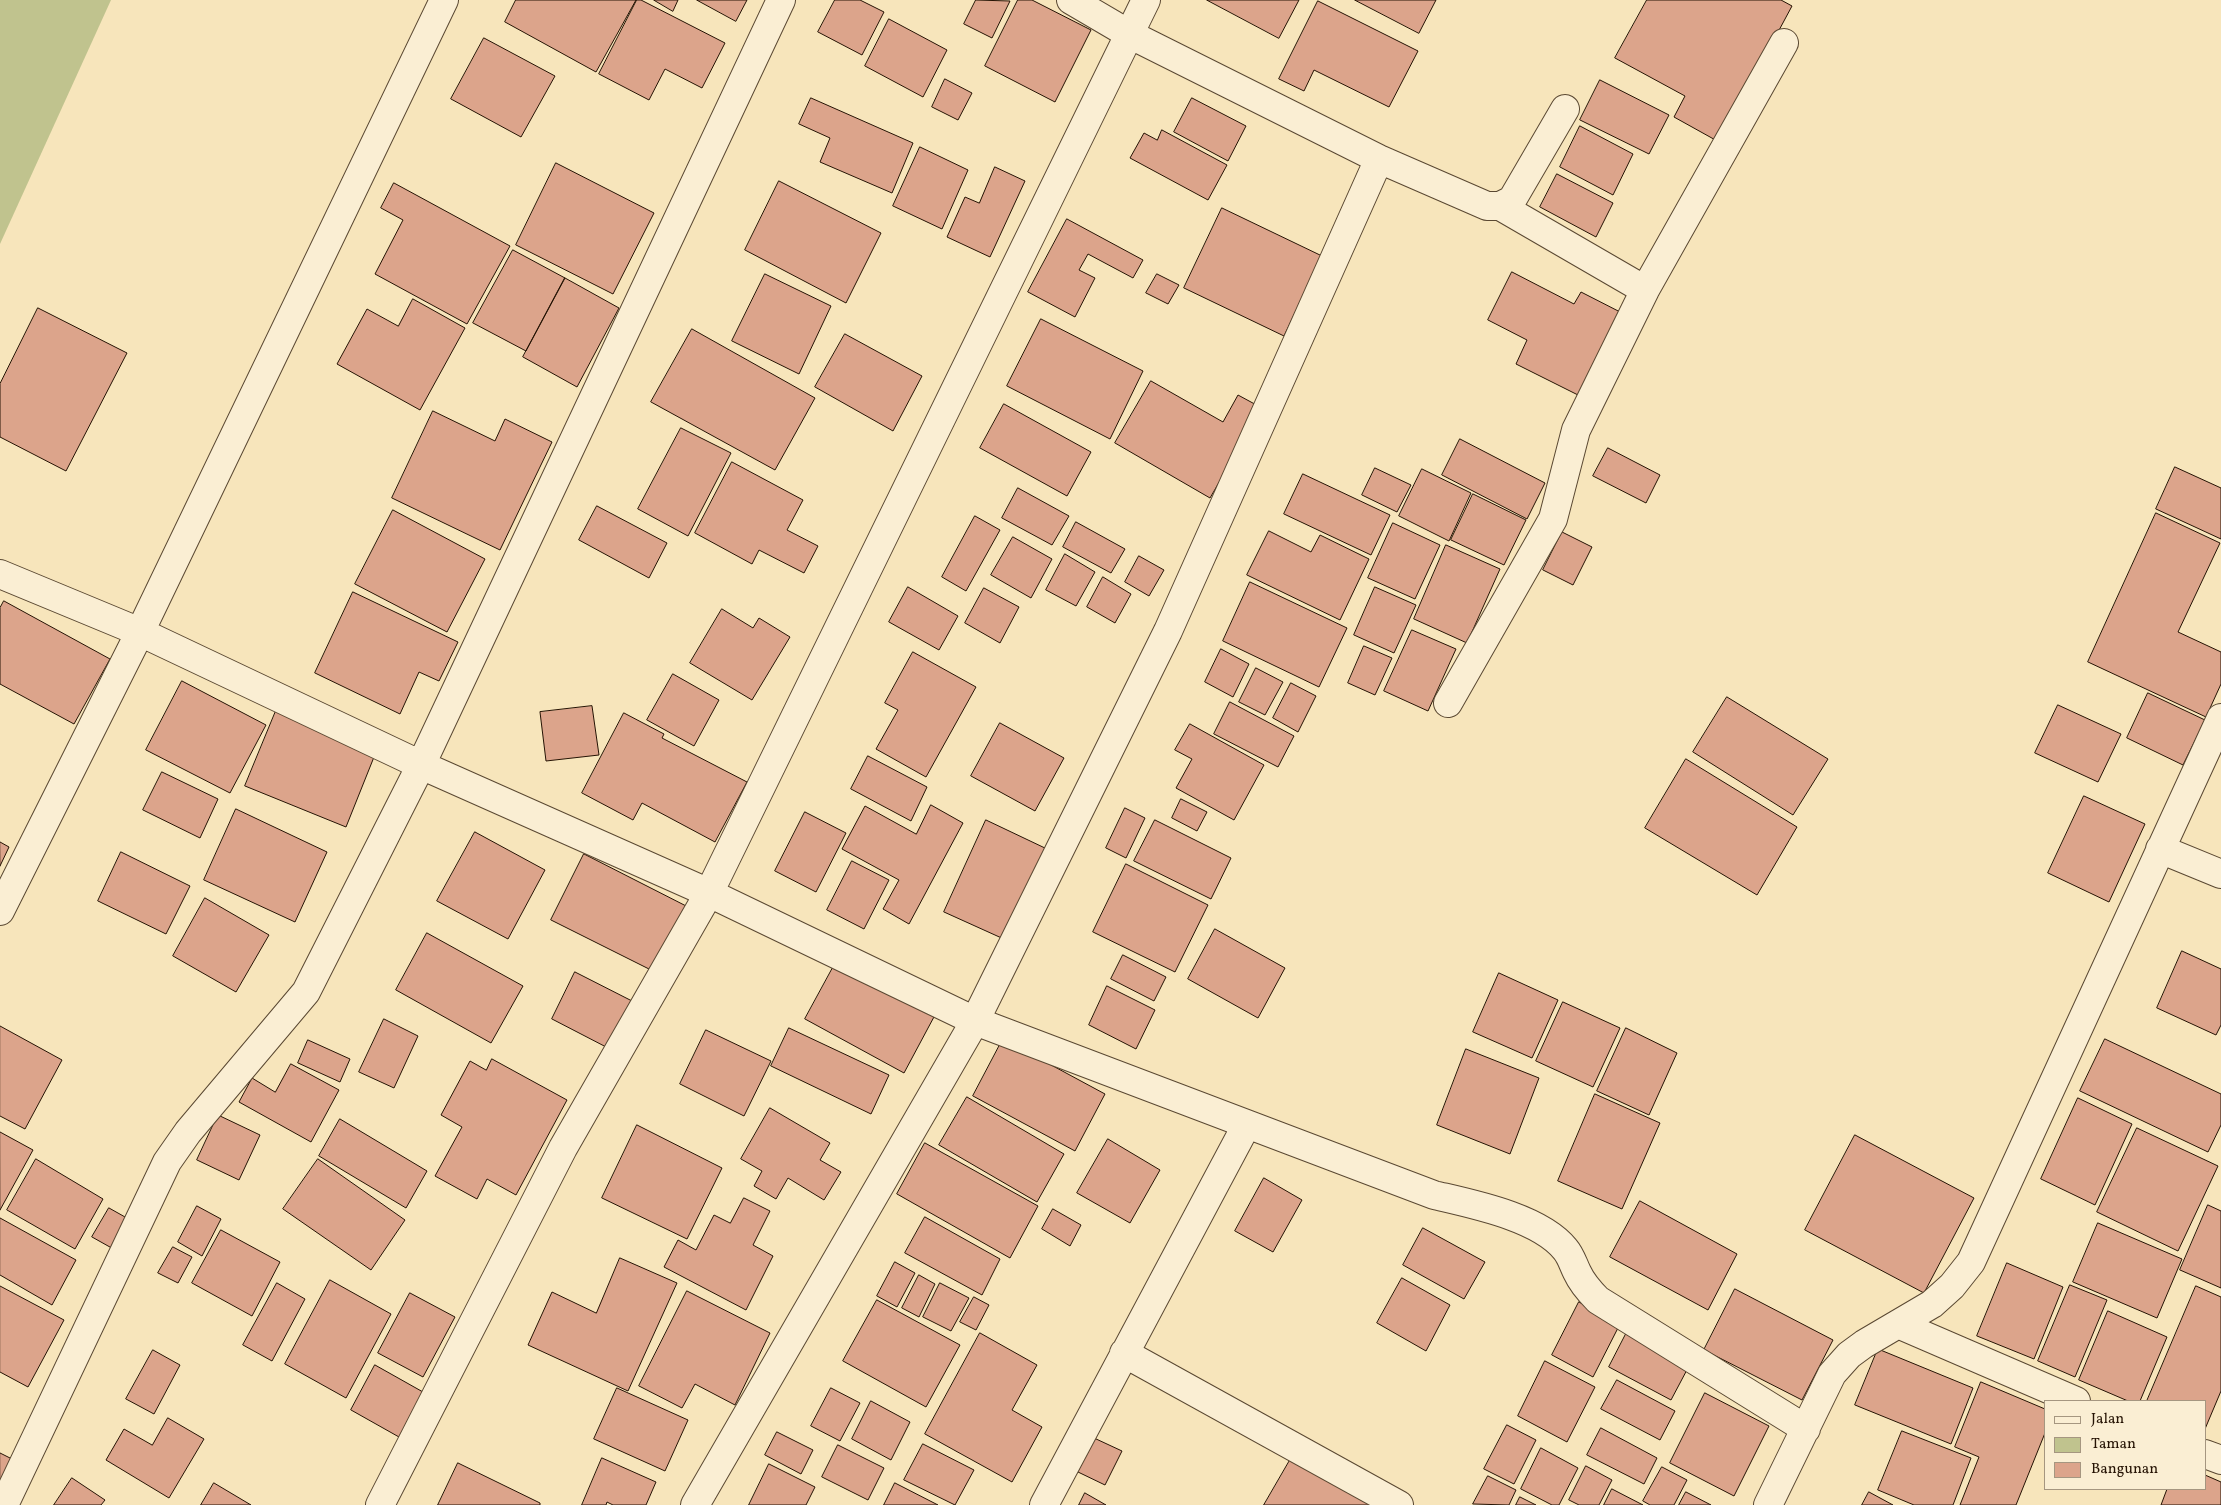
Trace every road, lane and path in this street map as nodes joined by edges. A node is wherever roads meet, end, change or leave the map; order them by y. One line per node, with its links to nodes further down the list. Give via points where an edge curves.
1 (444, 0): 12 (street)
2 (781, 0): 15 (street)
3 (1071, 0): 5 (street)
4 (1146, 0): 5 (street)
5 (1128, 34): 8 (street); 18 (street)
6 (1784, 44): 10 (street)
7 (1565, 109): 9 (street, via 1512,200)
8 (1379, 159): 9 (street, via 1487,206); 20 (street, via 1168,631)
9 (1500, 206): 10 (street)
10 (1645, 290): 13 (street, via 1576,430 1553,519)
11 (0, 574): 12 (street)
12 (140, 632): 15 (street); 19 (street)
13 (1448, 703)
14 (2221, 718): 16 (street)
15 (421, 765): 18 (street); 28 (street, via 306,992 194,1125 167,1162)
16 (2160, 848): 17 (street); 22 (street, via 1970,1262 1952,1286 1932,1304)
17 (2221, 874)
18 (709, 893): 20 (street); 29 (street, via 563,1148)
19 (0, 911)
20 (974, 1021): 21 (street); 30 (street)
21 (1247, 1124): 23 (street); 25 (street, via 1434,1195 1497,1210 1521,1220 1563,1246 1586,1288 1598,1300)
22 (1900, 1325): 24 (street); 25 (street, via 1849,1355 1832,1374)
23 (1124, 1353): 31 (street); 32 (street)
24 (2074, 1400)
25 (1806, 1429): 33 (street)
26 (2206, 1454): 27 (street)
27 (2221, 1460)
28 (4, 1505)
29 (380, 1505)
30 (695, 1505)
31 (1044, 1505)
32 (1399, 1505)
33 (1768, 1505)

